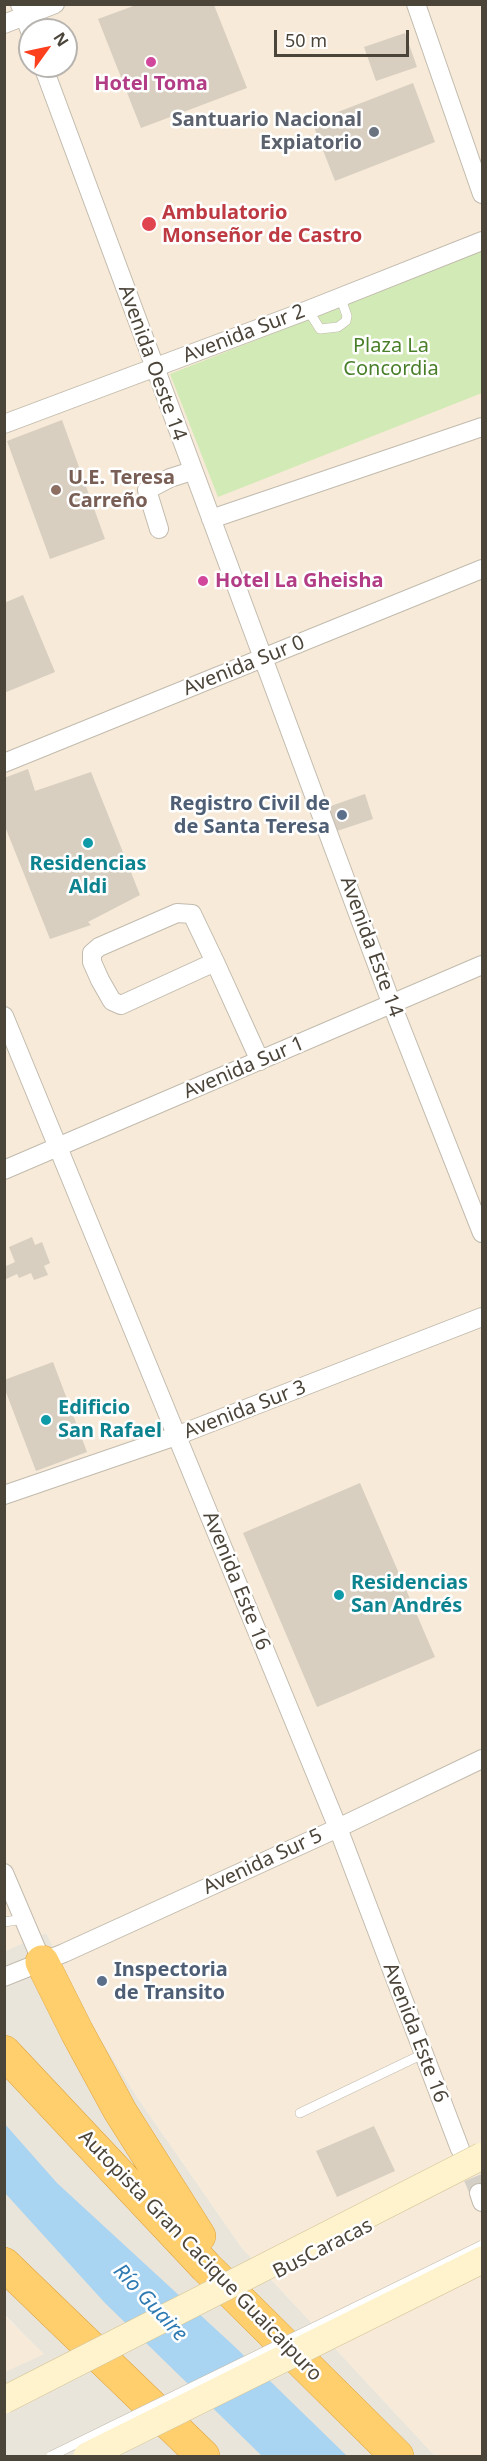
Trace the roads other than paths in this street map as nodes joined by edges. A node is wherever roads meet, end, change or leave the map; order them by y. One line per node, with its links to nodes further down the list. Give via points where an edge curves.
1 (55, 4): 3 (street)
2 (416, 4): 6 (street)
3 (25, 17): 4 (street)
4 (4, 24)
5 (47, 78): 10 (street, Avenida Oeste 14)
6 (483, 194)
7 (483, 241): 8 (street, Avenida Sur 2)
8 (340, 296): 9 (street, Avenida Sur 2); 9 (lane, via 347,316 338,327 320,329)
9 (308, 310): 10 (street, Avenida Sur 2)
10 (154, 369): 11 (street, Avenida Sur 2); 13 (street, Avenida Oeste 14)
11 (4, 424)
12 (483, 427): 14 (street)
13 (192, 471): 14 (street, Avenida Oeste 14); 15 (street, via 147,490)
14 (211, 519): 17 (street, Avenida Oeste 14)
15 (159, 529)
16 (483, 568): 17 (street, Avenida Sur 0)
17 (264, 658): 18 (street, Avenida Sur 0); 21 (street, Avenida Este 14)
18 (4, 763)
19 (215, 962): 19 (street, via 192,914 186,912 92,953 100,980 112,1001 121,1005); 23 (street)
20 (483, 965): 21 (street, Avenida Sur 1)
21 (392, 1005): 23 (street, Avenida Sur 1); 26 (street, Avenida Este 14)
22 (4, 1016): 24 (street, Avenida Este 16)
23 (260, 1061): 24 (street, Avenida Sur 1)
24 (59, 1148): 25 (street, Avenida Sur 1); 28 (street, Avenida Este 16)
25 (4, 1170)
26 (483, 1233)
27 (483, 1317): 28 (street, Avenida Sur 3)
28 (176, 1436): 29 (street, Avenida Sur 3); 31 (street, Avenida Este 16)
29 (4, 1495)
30 (483, 1759): 31 (street, Avenida Sur 5)
31 (338, 1828): 35 (street, Avenida Sur 5); 38 (street, Avenida Este 16)
32 (4, 1873): 33 (street)
33 (24, 1919): 34 (lane); 35 (street)
34 (4, 1922)
35 (42, 1962): 36 (street, Avenida Sur 5); 43 (highway, via 120,2111)
36 (6, 1976)
37 (4, 2052): 55 (highway, Autopista Gran Cacique Guaicaipuro, via 207,2267)
38 (423, 2054): 39 (lane); 40 (street, Avenida Este 16)
39 (300, 2113)
40 (471, 2152): 51 (main road, bridge)
41 (435, 2192): 46 (lane, BusCaracas)
42 (483, 2245): 52 (lane, bridge)
43 (215, 2260)
44 (483, 2260): 53 (main road, bridge)
45 (4, 2264): 54 (highway)
46 (279, 2272)
47 (247, 2288): 48 (lane)
48 (226, 2299)
49 (120, 2354): 50 (lane)
50 (99, 2365)
51 (4, 2400)
52 (51, 2457)
53 (87, 2457)
54 (202, 2457)
55 (397, 2457)

